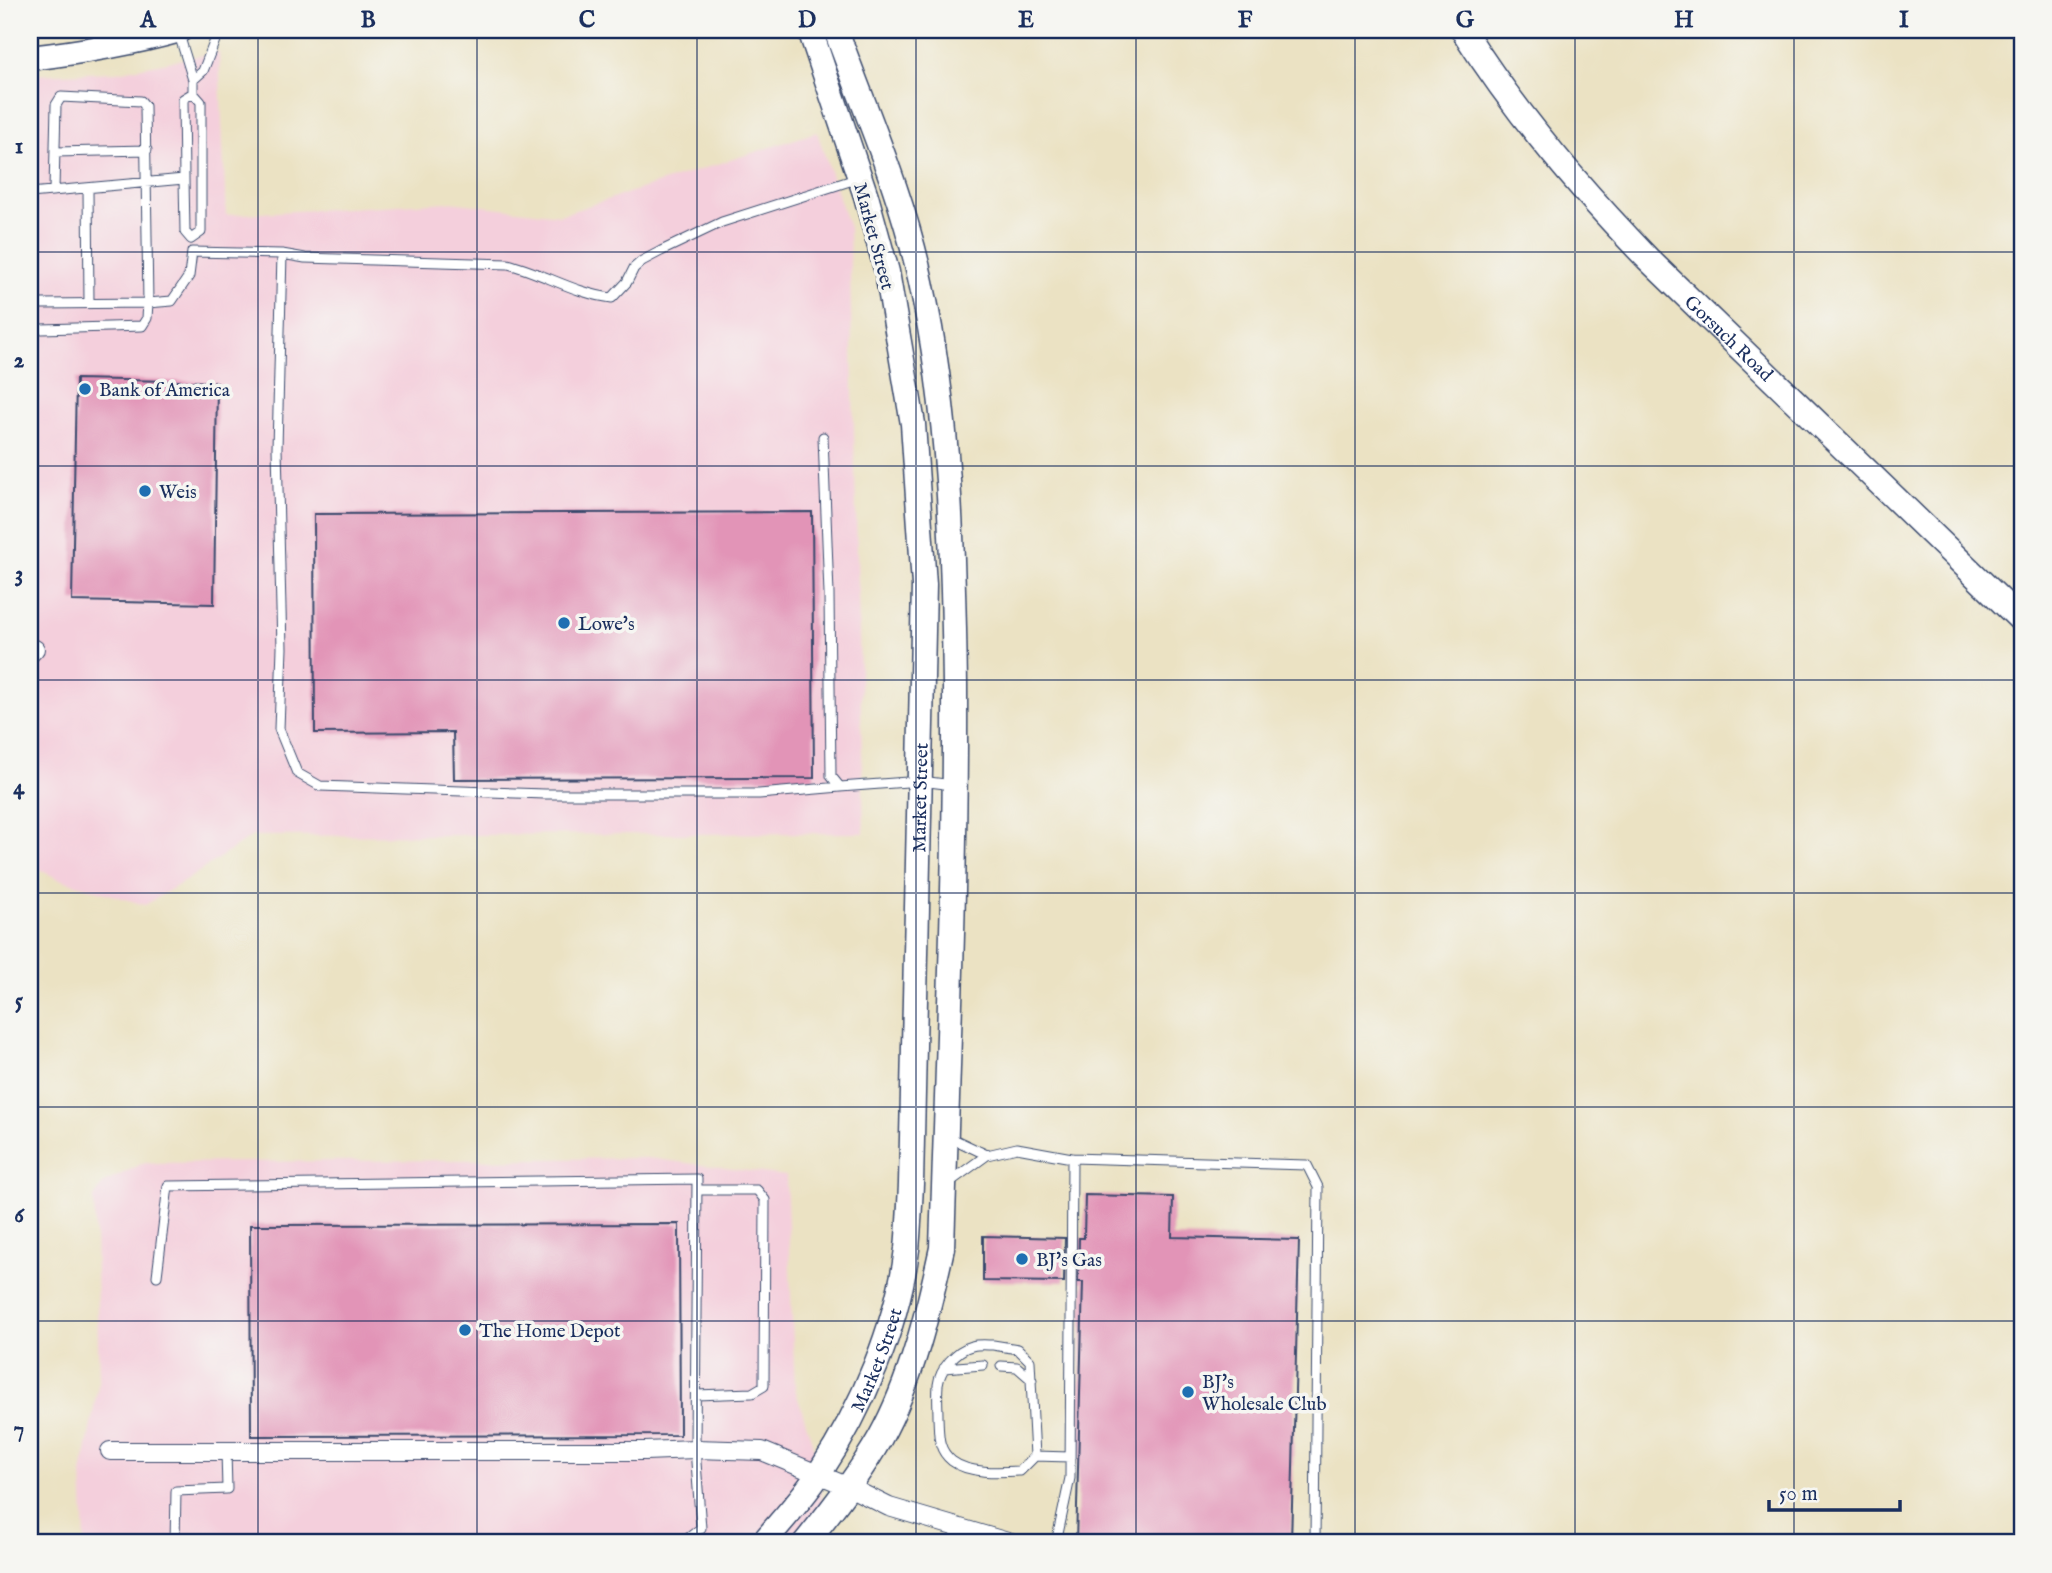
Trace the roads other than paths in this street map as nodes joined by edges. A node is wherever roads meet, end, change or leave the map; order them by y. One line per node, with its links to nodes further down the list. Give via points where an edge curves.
1 (178, 30): 6 (street, via 141,41); 7 (lane)
2 (219, 30): 7 (lane, via 203,71)
3 (810, 30): 11 (street, Market Street)
4 (836, 30): 27 (street, Market Street, via 895,190 921,280 936,364 953,549)
5 (1463, 30): 25 (street, Gorsuch Road, via 1521,115 1604,213)
6 (30, 58)
7 (193, 79): 8 (lane)
8 (193, 93): 12 (lane, via 183,99); 17 (lane, via 201,102 201,232)
9 (147, 150): 10 (lane); 10 (lane, via 142,100 61,97 56,104); 13 (lane)
10 (55, 152): 15 (lane)
11 (860, 178): 19 (lane, via 722,222 661,251 634,268 612,298 508,264); 26 (street, Market Street, via 887,272 913,424 924,585)
12 (184, 179): 13 (lane); 17 (lane, via 185,232)
13 (148, 183): 14 (lane); 21 (lane)
14 (88, 189): 15 (lane); 20 (lane)
15 (54, 190): 16 (lane)
16 (30, 193)
17 (191, 239): 18 (lane)
18 (192, 252): 19 (lane); 21 (lane, via 189,276 172,301)
19 (282, 254): 28 (lane, via 277,447 282,648 279,729 297,773 320,786 545,794 759,794)
20 (89, 303): 21 (lane); 22 (lane)
21 (148, 303): 23 (lane, via 142,326)
22 (42, 304)
23 (42, 329)
24 (823, 437): 28 (lane, via 831,776)
25 (2022, 621)
26 (921, 781): 27 (lane); 28 (lane); 45 (street, Market Street, via 907,1250 878,1358 850,1423)
27 (955, 785): 29 (street, Market Street)
28 (840, 787)
29 (946, 1136): 30 (lane); 32 (street, Market Street)
30 (987, 1155): 31 (lane, via 1017,1147); 32 (lane)
31 (1072, 1158): 44 (lane); 53 (lane, via 1307,1165 1318,1187)
32 (944, 1187): 46 (street, Market Street, via 942,1248 926,1320 881,1436)
33 (697, 1190): 34 (lane, via 697,1179 168,1186); 39 (lane); 39 (lane, via 757,1191 765,1200 765,1213 764,1386 752,1393)
34 (157, 1276)
35 (983, 1365): 37 (lane)
36 (1001, 1366): 38 (lane, via 1017,1367)
37 (944, 1367): 38 (lane, via 971,1346 1007,1346 1026,1354); 43 (lane, via 938,1384 939,1443 944,1454 971,1468 1012,1471 1020,1471)
38 (1032, 1380): 43 (lane)
39 (696, 1395): 40 (lane)
40 (695, 1449): 42 (street); 45 (street, via 762,1451); 48 (lane, via 701,1528)
41 (110, 1451): 42 (street)
42 (226, 1451): 47 (lane, via 227,1489 176,1491)
43 (1035, 1456): 44 (lane)
44 (1070, 1457): 52 (lane)
45 (819, 1474): 46 (street); 49 (street, Market Street)
46 (849, 1487): 50 (street, Market Street); 51 (street, via 889,1507)
47 (175, 1543)
48 (682, 1543)
49 (763, 1543)
50 (805, 1543)
51 (1011, 1543)
52 (1056, 1543)
53 (1315, 1543)

